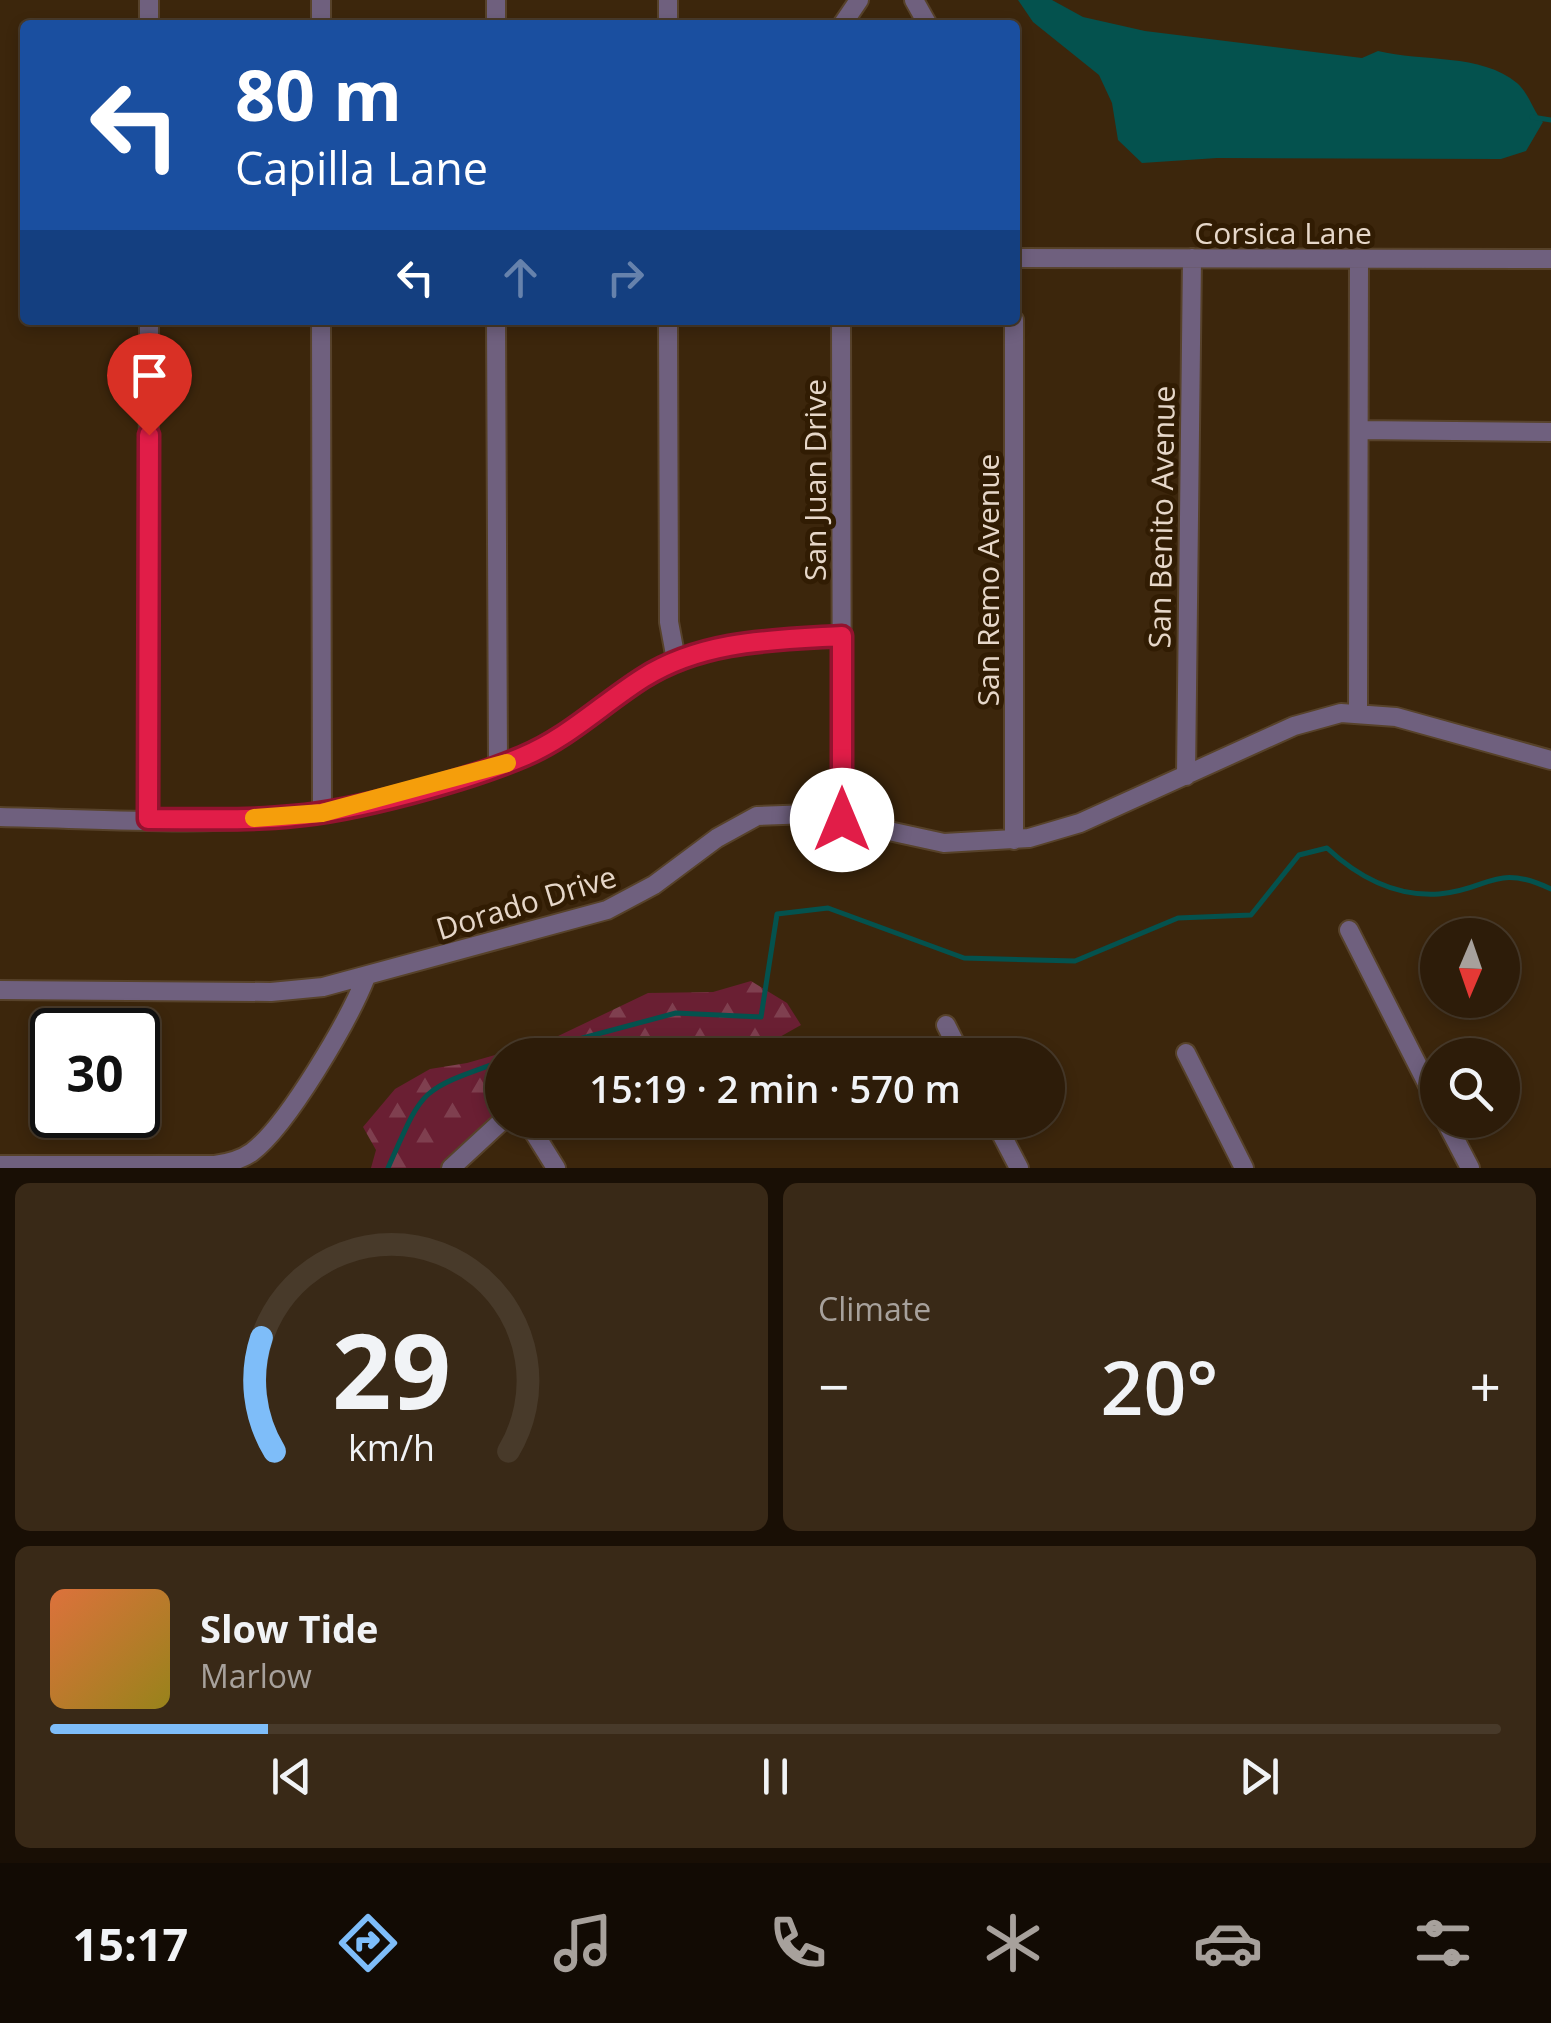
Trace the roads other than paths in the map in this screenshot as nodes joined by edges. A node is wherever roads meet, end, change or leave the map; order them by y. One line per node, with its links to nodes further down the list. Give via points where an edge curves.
1 (1020, 258): 2 (street, Corsica Lane)
2 (1192, 258): 4 (street, Corsica Lane); 18 (street, San Benito Avenue)
3 (1551, 259): 4 (street, Corsica Lane)
4 (1359, 260): 11 (street)
5 (149, 325): 21 (street)
6 (321, 325): 19 (street)
7 (496, 325): 17 (street)
8 (668, 325): 14 (street, via 670,622)
9 (842, 325): 13 (street, San Juan Drive)
10 (1014, 325): 23 (street, San Remo Avenue)
11 (1359, 430): 12 (street); 15 (street)
12 (1551, 432)
13 (842, 636): 14 (street, via 748,642); 22 (street, San Juan Drive)
14 (676, 660): 17 (street, via 561,738)
15 (1358, 712): 16 (street, Dorado Drive); 18 (street, Dorado Drive, via 1294,726)
16 (1551, 760)
17 (498, 766): 19 (street)
18 (1186, 776): 23 (street, Dorado Drive, via 1062,830)
19 (322, 813): 21 (street)
20 (0, 817): 21 (street)
21 (148, 819)
22 (842, 820): 23 (street, Dorado Drive, via 944,843); 25 (street, Dorado Drive, via 790,812 757,816 607,910)
23 (1014, 840)
24 (1348, 930): 30 (street)
25 (366, 977): 26 (street, Dorado Drive, via 271,992); 35 (street, via 311,1076 260,1144 240,1159 215,1165)
26 (0, 990)
27 (946, 1025): 28 (street)
28 (952, 1038)
29 (1186, 1053): 39 (street)
30 (1420, 1070)
31 (485, 1138): 36 (street)
32 (537, 1138): 37 (street)
33 (1003, 1138): 38 (street)
34 (1454, 1138): 40 (street)
35 (0, 1165)
36 (452, 1168)
37 (556, 1168)
38 (1018, 1168)
39 (1244, 1168)
40 (1470, 1168)

